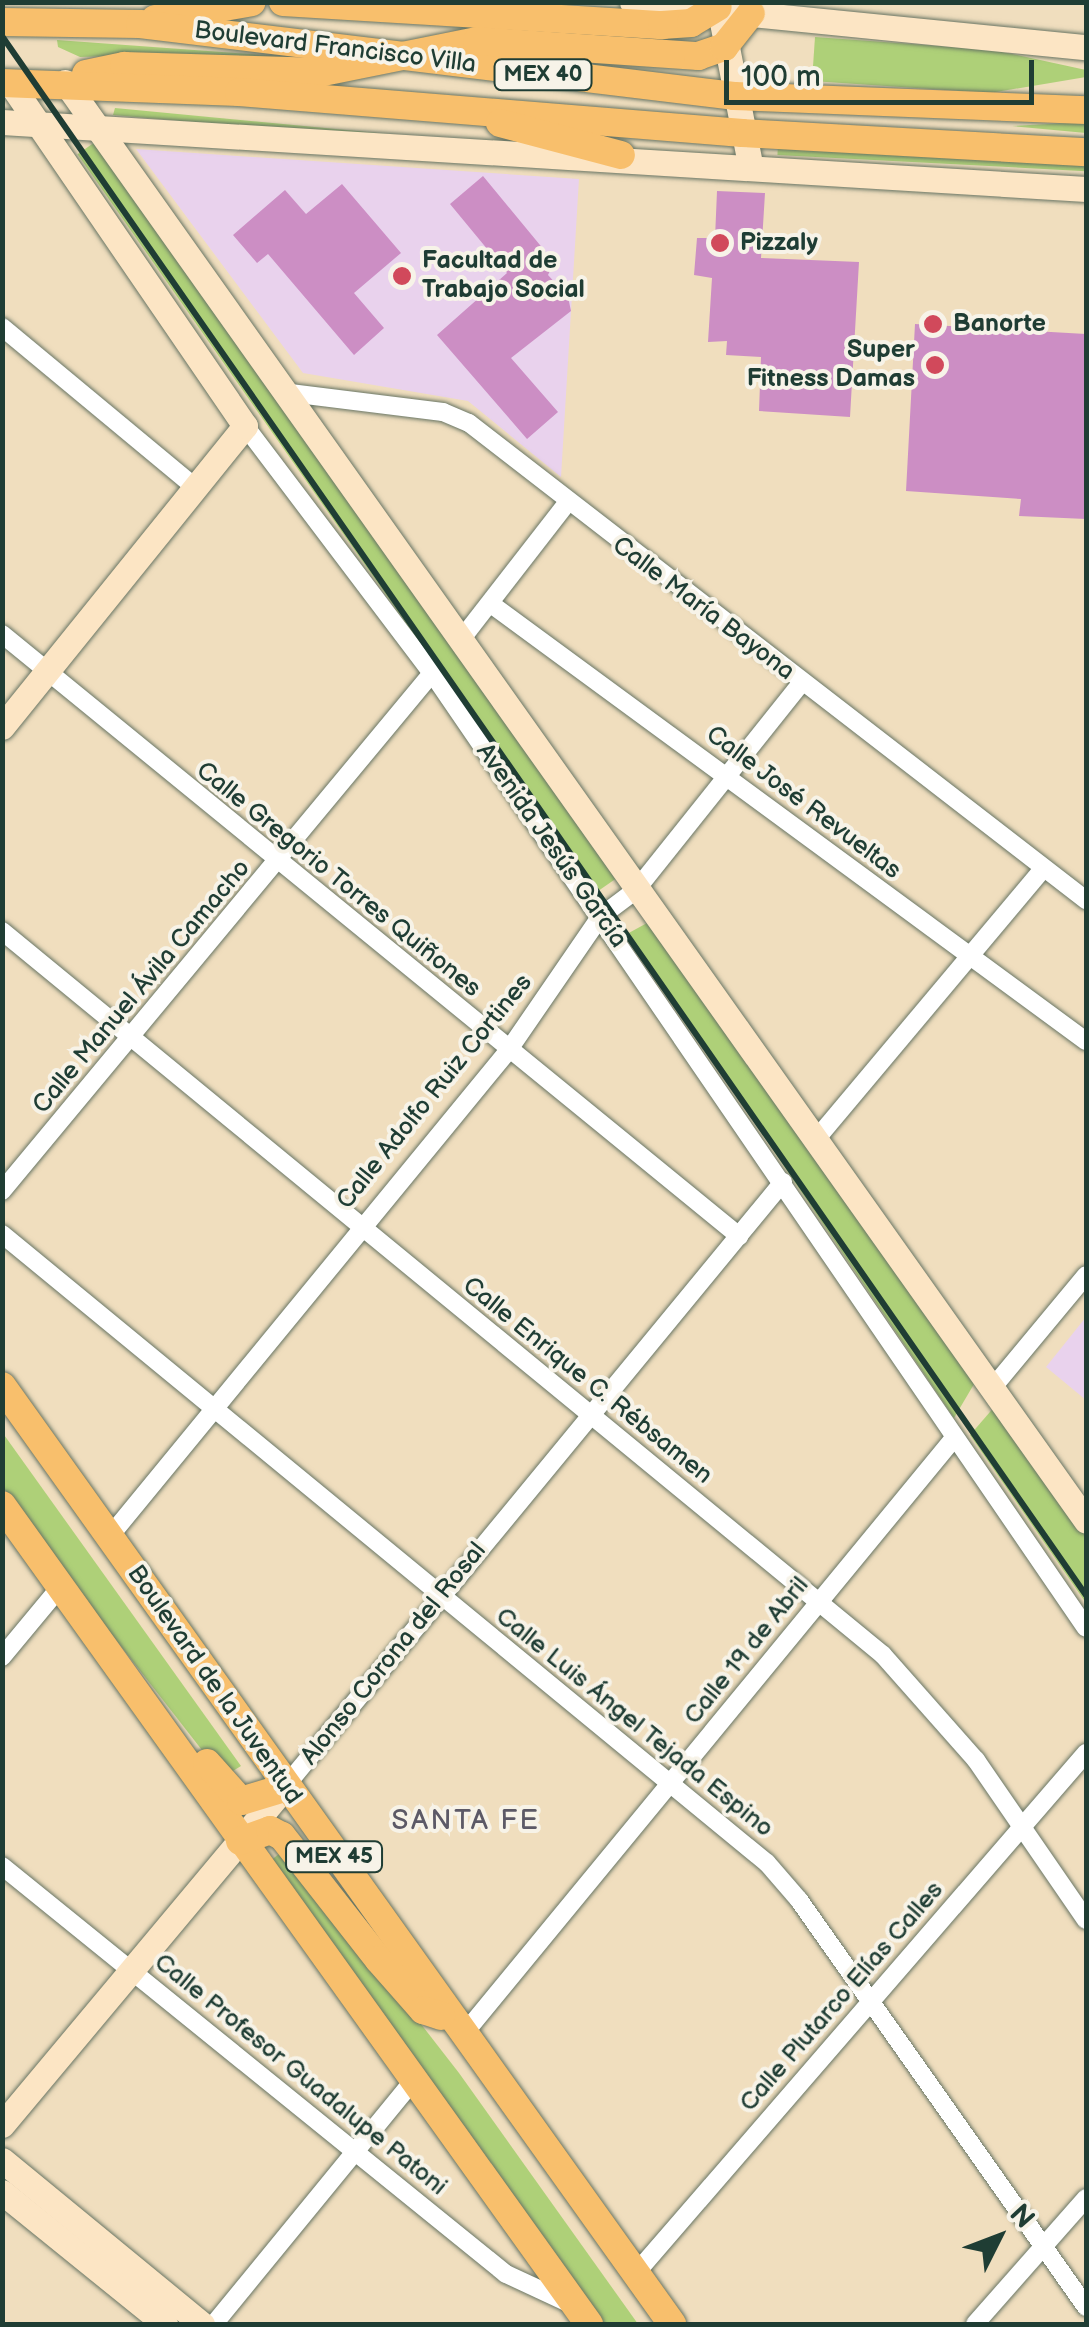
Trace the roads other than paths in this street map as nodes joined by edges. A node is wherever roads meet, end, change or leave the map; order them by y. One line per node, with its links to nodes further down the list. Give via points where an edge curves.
1 (252, 2): 7 (main road, via 187,9)
2 (283, 2): 4 (main road, via 678,25)
3 (632, 2): 4 (street)
4 (718, 5): 5 (street); 11 (street)
5 (750, 8): 9 (street); 11 (main road)
6 (2, 22): 7 (main road, Boulevard Francisco Villa / MEX 40)
7 (140, 24): 12 (main road, Boulevard Francisco Villa / MEX 40)
8 (1086, 36): 9 (street)
9 (1040, 38): 10 (street)
10 (1086, 46)
11 (724, 48): 12 (main road, via 682,56 477,41); 16 (street)
12 (415, 58): 14 (main road, via 323,72 124,66); 16 (main road, Boulevard Francisco Villa / MEX 40)
13 (5, 80): 14 (main road, Boulevard Francisco Villa / MEX 40); 21 (street, Avenida Jesús García / MEX 40)
14 (66, 82): 17 (main road, Boulevard Francisco Villa / MEX 40); 22 (street, Avenida Jesús García)
15 (1086, 89): 18 (main road)
16 (734, 96): 18 (main road, Boulevard Francisco Villa / MEX 40); 23 (street)
17 (462, 108): 23 (main road, Boulevard Francisco Villa / MEX 40); 25 (main road)
18 (1033, 108): 19 (main road, Boulevard Francisco Villa / MEX 40)
19 (1086, 110)
20 (2, 122): 21 (street)
21 (37, 123): 22 (street); 30 (street, Avenida Jesús García)
22 (96, 126): 25 (street); 29 (street, Avenida Jesús García)
23 (742, 133): 24 (main road, Boulevard Francisco Villa / MEX 40); 26 (street)
24 (1086, 152)
25 (621, 155): 26 (street)
26 (751, 168): 27 (street)
27 (1086, 189)
28 (2, 327): 31 (street)
29 (290, 393): 32 (street, Calle María Bayona, via 456,416); 35 (street, Avenida Jesús García)
30 (246, 426): 31 (street); 37 (street, Avenida Jesús García)
31 (196, 488): 36 (street)
32 (566, 504): 33 (street); 38 (street, Calle María Bayona)
33 (490, 604): 35 (street); 40 (street, Calle José Revueltas)
34 (2, 634): 36 (street, Calle Gregorio Torres Quiñones)
35 (463, 637): 43 (street, Avenida Jesús García)
36 (48, 671): 39 (street); 41 (street, Calle Gregorio Torres Quiñones)
37 (432, 673): 41 (street, Calle Manuel Ávila Camacho); 45 (street, Avenida Jesús García)
38 (801, 683): 40 (street, Calle Adolfo Ruiz Cortines); 42 (street, Calle María Bayona)
39 (2, 727)
40 (724, 775): 43 (street, Calle Adolfo Ruiz Cortines); 47 (street, Calle José Revueltas)
41 (278, 865): 48 (street, Calle Manuel Ávila Camacho); 50 (street, Calle Gregorio Torres Quiñones)
42 (1044, 868): 44 (street, Calle María Bayona); 47 (street)
43 (636, 890): 45 (street, Calle Adolfo Ruiz Cortines); 51 (street, Avenida Jesús García)
44 (1086, 900)
45 (600, 917): 50 (street, Calle Adolfo Ruiz Cortines); 52 (street, Avenida Jesús García)
46 (2, 932): 48 (street, Calle Enrique C. Rébsamen)
47 (969, 957): 49 (street, Calle José Revueltas); 51 (street)
48 (130, 1037): 53 (street, Calle Manuel Ávila Camacho); 54 (street, Calle Enrique C. Rébsamen)
49 (1086, 1041)
50 (508, 1050): 54 (street, Calle Adolfo Ruiz Cortines); 56 (street, Calle Gregorio Torres Quiñones)
51 (818, 1137): 59 (street, Avenida Jesús García)
52 (783, 1182): 56 (street, Alonso Corona del Rosal); 62 (street, Avenida Jesús García)
53 (2, 1192)
54 (359, 1228): 60 (street, Calle Adolfo Ruiz Cortines); 61 (street, Calle Enrique C. Rébsamen)
55 (2, 1234): 60 (street, Calle Luis Ángel Tejada Espino)
56 (738, 1236): 61 (street, Alonso Corona del Rosal)
57 (1086, 1275): 59 (street)
58 (2, 1386): 65 (main road, Boulevard de la Juventud / MEX 45)
59 (994, 1386): 64 (street, Avenida Jesús García)
60 (212, 1410): 65 (street, Calle Adolfo Ruiz Cortines); 69 (street, Calle Luis Ángel Tejada Espino)
61 (590, 1416): 69 (street, Alonso Corona del Rosal); 70 (street, Calle Enrique C. Rébsamen)
62 (954, 1438): 70 (street, Calle 19 de Abril); 71 (street, Avenida Jesús García)
63 (2, 1505): 67 (main road, MEX 45)
64 (1086, 1521)
65 (110, 1536): 76 (main road, Boulevard de la Juventud / MEX 45)
66 (2, 1539): 67 (street)
67 (31, 1546): 68 (main road, MEX 45)
68 (61, 1586): 72 (main road, MEX 45); 73 (street)
69 (440, 1599): 75 (street, Calle Luis Ángel Tejada Espino); 76 (street, Alonso Corona del Rosal)
70 (820, 1602): 75 (street, Calle 19 de Abril); 77 (street, Calle Enrique C. Rébsamen, via 929,1700)
71 (1086, 1628)
72 (104, 1648): 76 (main road, via 135,1668 241,1801); 78 (main road, MEX 45)
73 (2, 1657)
74 (1086, 1753): 77 (street, Calle Plutarco Elías Calles)
75 (670, 1784): 82 (street, Calle Luis Ángel Tejada Espino, via 766,1863); 83 (street, Calle 19 de Abril)
76 (284, 1788): 78 (street, Alonso Corona del Rosal); 83 (main road, Boulevard de la Juventud / MEX 45)
77 (1021, 1828): 80 (street, Calle Enrique C. Rébsamen); 82 (street, Calle Plutarco Elías Calles)
78 (240, 1840): 81 (street, Alonso Corona del Rosal); 83 (main road, via 270,1830 282,1836 423,2010); 84 (main road, MEX 45)
79 (2, 1866): 81 (street, Calle Profesor Guadalupe Patoni)
80 (1086, 1920)
81 (132, 1970): 85 (street, Alonso Corona del Rosal); 86 (street, Calle Profesor Guadalupe Patoni)
82 (870, 2003): 90 (street, Calle Luis Ángel Tejada Espino); 91 (street, Calle Plutarco Elías Calles)
83 (458, 2027): 91 (main road, Boulevard de la Juventud / MEX 45)
84 (414, 2080): 86 (street); 93 (main road, MEX 45)
85 (2, 2126)
86 (355, 2152): 93 (street, Calle Profesor Guadalupe Patoni, via 506,2274); 96 (street)
87 (2, 2160): 95 (street)
88 (2, 2192): 94 (street)
89 (1086, 2198): 90 (street)
90 (1043, 2247): 92 (street, Calle Luis Ángel Tejada Espino); 98 (street)
91 (636, 2273): 97 (main road, Boulevard de la Juventud / MEX 45)
92 (1086, 2307)
93 (582, 2316)
94 (165, 2324)
95 (202, 2324)
96 (214, 2324)
97 (672, 2324)
98 (974, 2324)

